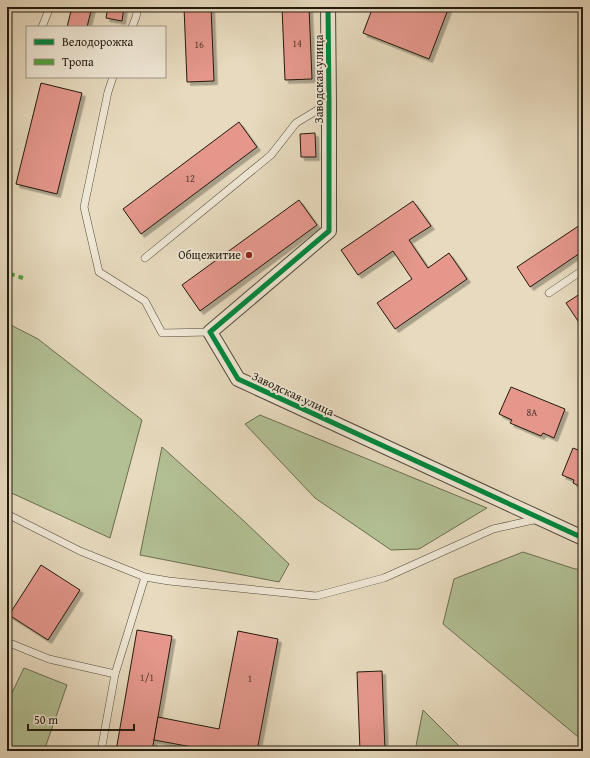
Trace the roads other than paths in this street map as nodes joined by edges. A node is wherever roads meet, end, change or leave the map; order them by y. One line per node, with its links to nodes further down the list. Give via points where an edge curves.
1 (50, 7): 4 (lane)
2 (138, 7): 5 (lane)
3 (328, 7): 7 (street, Заводская улица)
4 (42, 26)
5 (132, 26)
6 (114, 78): 11 (lane, via 108,92 84,207 99,272 146,301 162,333)
7 (329, 103): 8 (lane, via 296,123 271,155); 11 (street, Заводская улица, via 329,231)
8 (145, 258)
9 (583, 270): 10 (lane)
10 (549, 293)
11 (210, 332): 13 (street, Заводская улица, via 238,379)
12 (7, 514): 15 (lane, via 80,551)
13 (540, 518): 14 (street, Заводская улица); 15 (lane, via 493,529 384,578 316,596 169,581)
14 (583, 538)
15 (145, 576): 17 (lane)
16 (7, 642): 17 (lane, via 49,659)
17 (115, 674): 18 (lane)
18 (101, 751)

